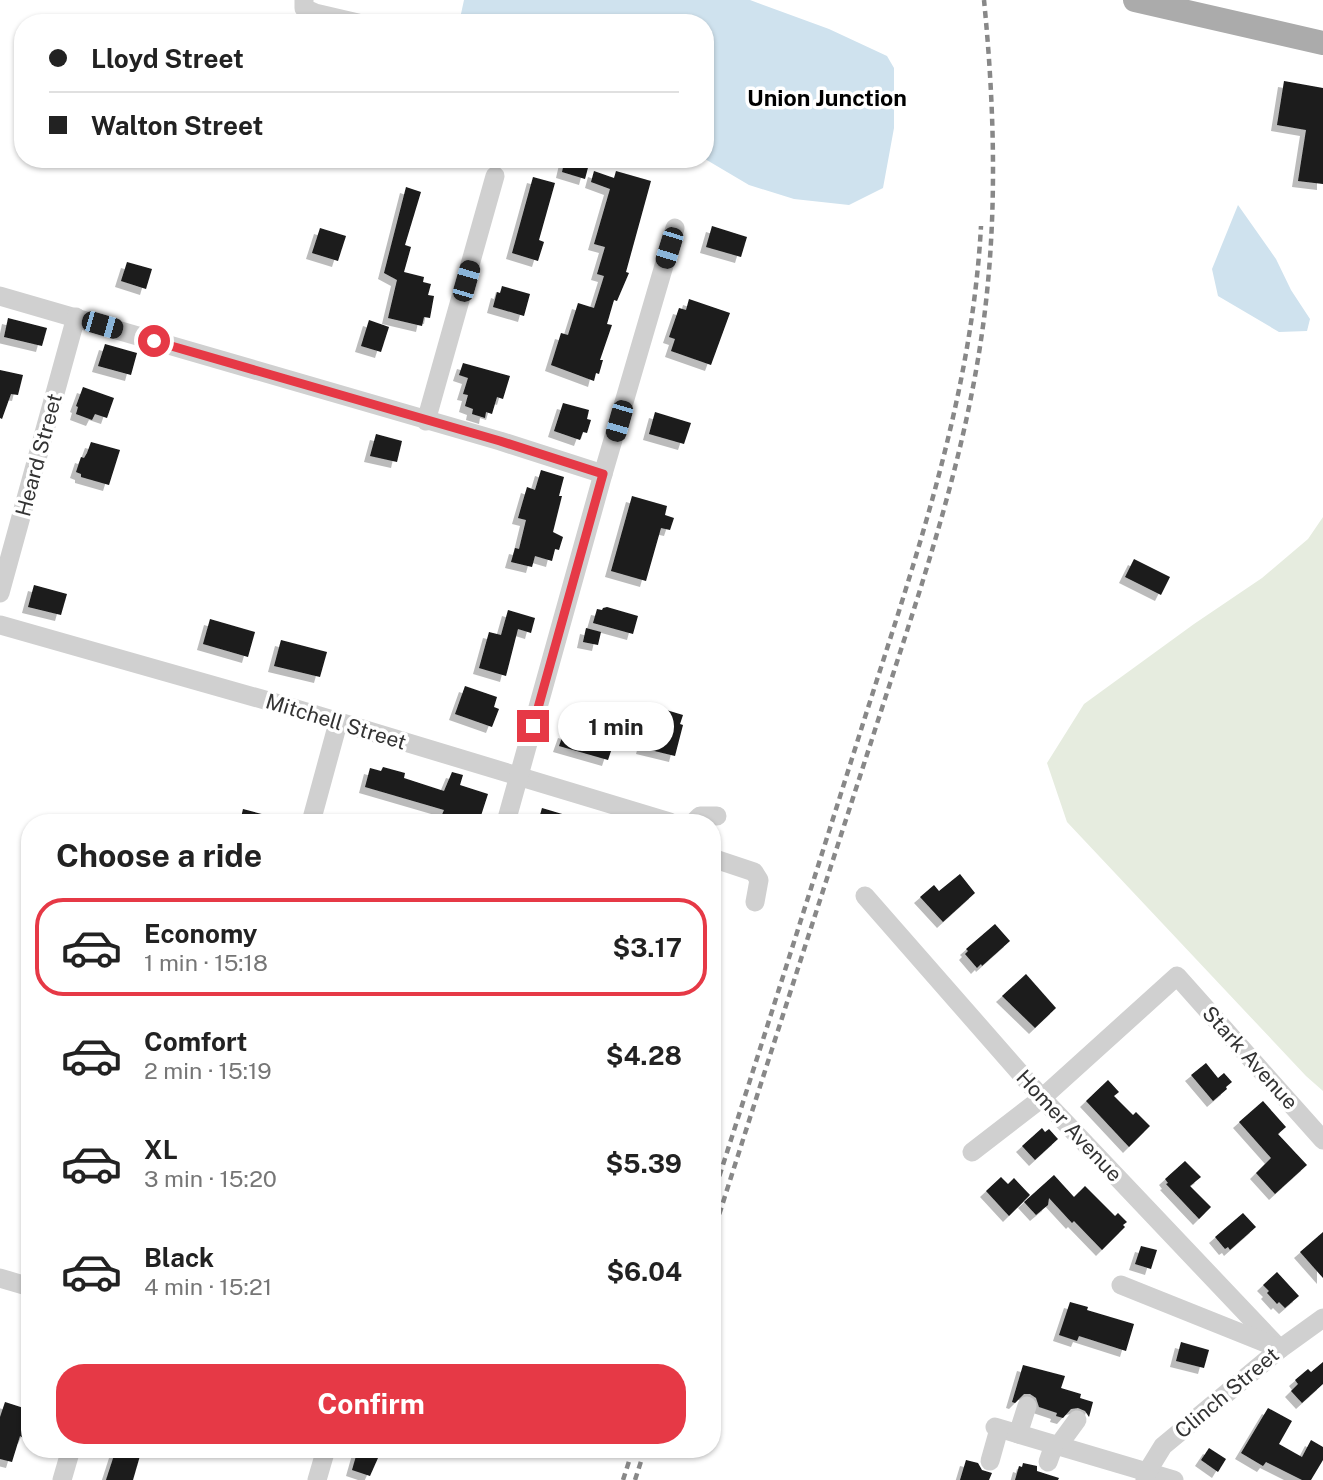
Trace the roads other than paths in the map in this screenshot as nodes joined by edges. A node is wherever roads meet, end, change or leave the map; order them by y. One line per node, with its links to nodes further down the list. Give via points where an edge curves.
1 (304, 0): 3 (street, via 304,8)
2 (1135, 0): 4 (main road)
3 (320, 14)
4 (1323, 43)
5 (495, 176): 9 (street)
6 (675, 228): 10 (street)
7 (0, 296): 8 (street)
8 (76, 317): 9 (street); 11 (street, Heard Street)
9 (426, 421): 10 (street)
10 (603, 474): 14 (street)
11 (0, 593)
12 (0, 625): 13 (street, Mitchell Street)
13 (338, 723): 14 (street, Mitchell Street); 15 (street)
14 (519, 776): 16 (street); 17 (street, Mitchell Street)
15 (313, 814)
16 (508, 814)
17 (644, 814)
18 (721, 861): 20 (street, via 754,872 759,880)
19 (865, 896): 21 (street, Homer Avenue)
20 (755, 902)
21 (1042, 1098): 22 (street, Stark Avenue, via 1177,976); 23 (street); 28 (street, Homer Avenue)
22 (1323, 1140)
23 (972, 1152)
24 (0, 1278): 25 (street)
25 (21, 1284)
26 (1121, 1286): 28 (street)
27 (1323, 1318): 28 (street, Clinch Street)
28 (1280, 1349): 38 (street, Clinch Street, via 1163,1446)
29 (1027, 1406): 31 (street)
30 (1077, 1420): 32 (street)
31 (1004, 1430): 32 (street); 36 (street)
32 (1054, 1451): 33 (street)
33 (1098, 1457): 37 (street); 38 (street)
34 (68, 1458): 39 (street)
35 (323, 1458): 40 (street)
36 (990, 1461)
37 (1091, 1476)
38 (1146, 1476): 41 (street)
39 (62, 1480)
40 (317, 1480)
41 (1174, 1480)

